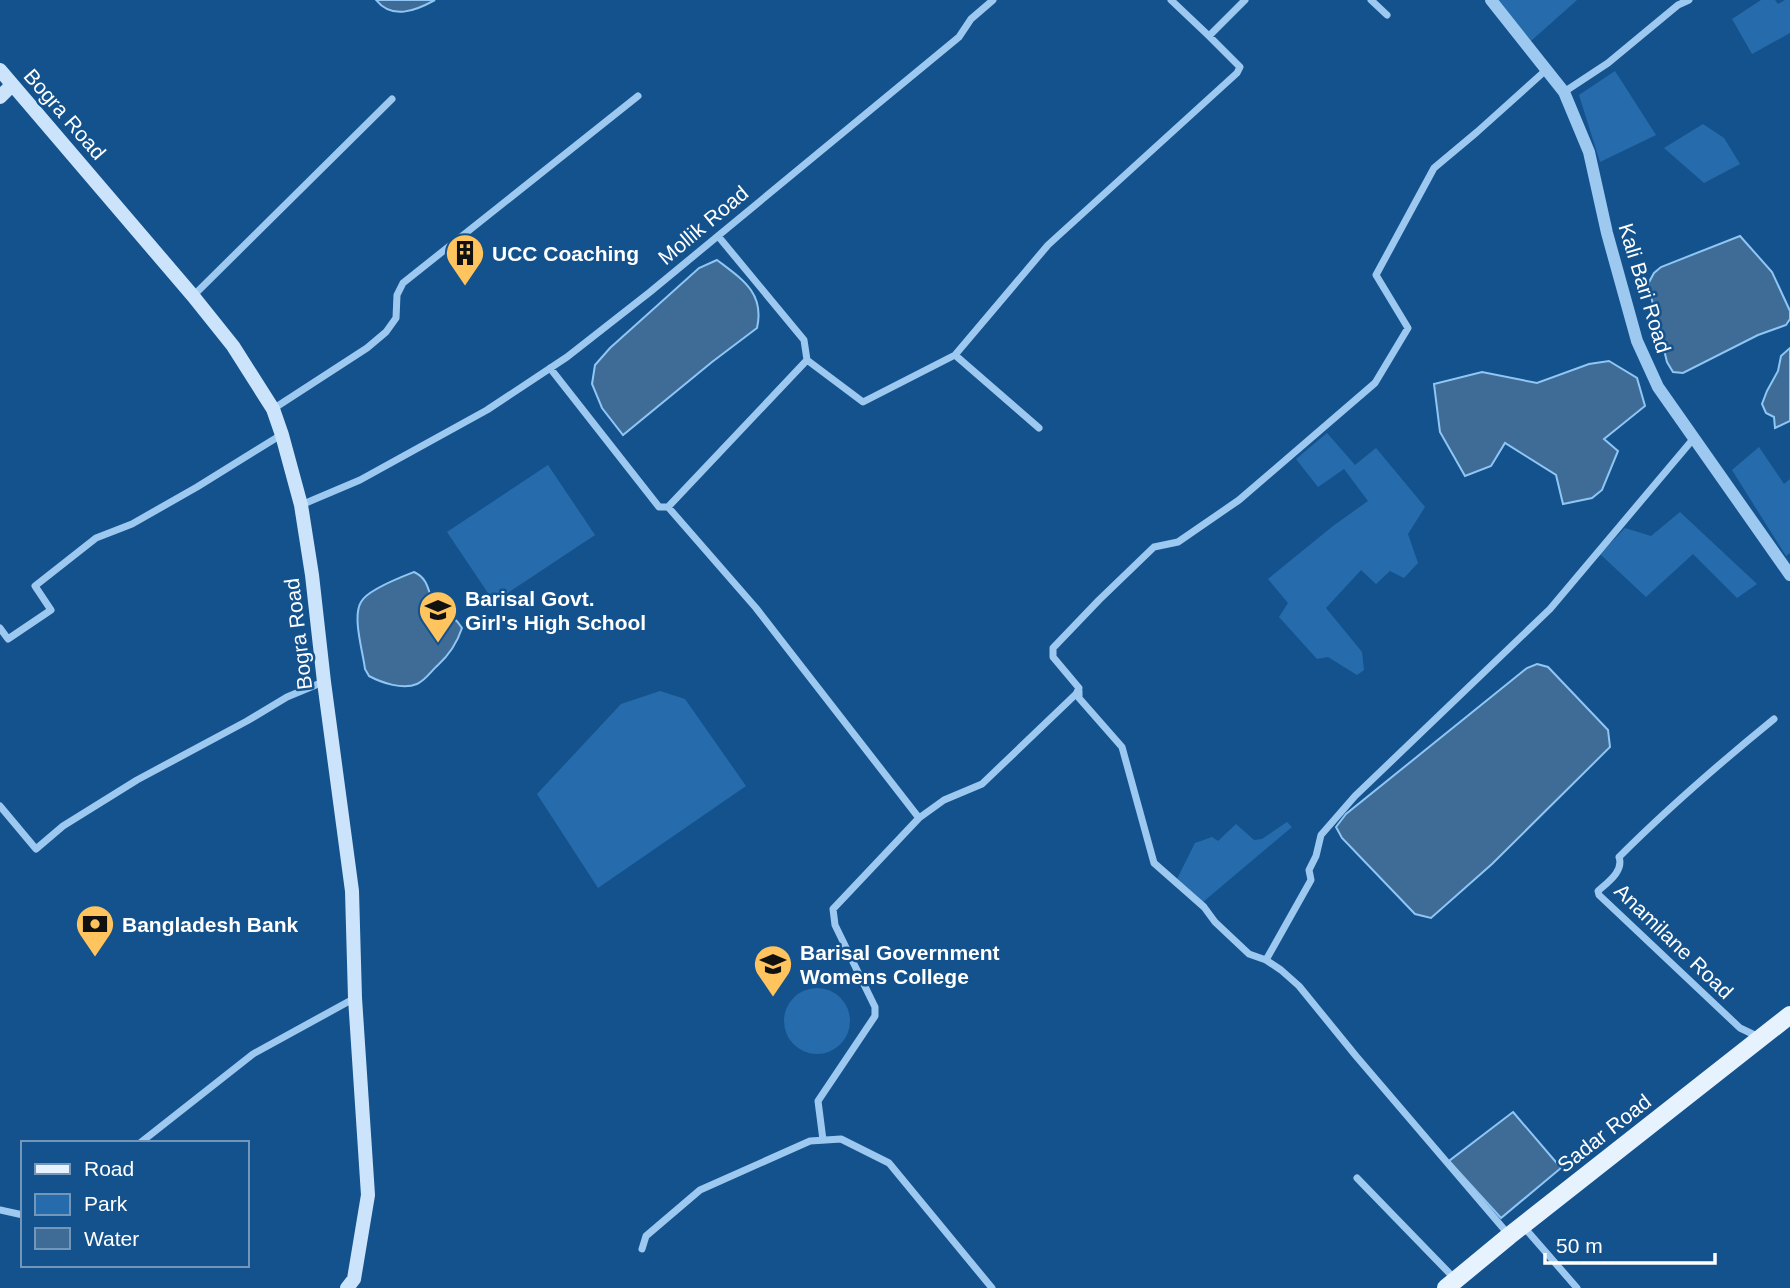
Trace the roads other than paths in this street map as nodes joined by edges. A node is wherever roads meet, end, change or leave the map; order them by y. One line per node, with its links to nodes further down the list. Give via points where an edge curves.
1 (993, 0): 16 (street, Mollik Road, via 959,37)
2 (1171, 0): 8 (street)
3 (1245, 0): 8 (street)
4 (1371, 0): 7 (street)
5 (1491, 0): 9 (street, Kali Bari Road)
6 (1689, 0): 12 (street)
7 (1387, 15)
8 (1209, 36): 18 (street, via 1240,67 1237,73 1048,246)
9 (1546, 70): 12 (street, Kali Bari Road); 30 (street, via 1434,168 1376,275 1408,328 1375,383 1240,500 1178,542 1154,547 1053,648 1053,657)
10 (0, 71): 11 (main road, Bogra Road)
11 (12, 85): 14 (main road); 17 (main road, Bogra Road)
12 (1564, 92): 24 (street, Kali Bari Road, via 1589,152 1637,341 1658,387)
13 (638, 96): 21 (street, via 403,283 397,295 396,318 386,332)
14 (0, 97)
15 (392, 99): 17 (street)
16 (718, 236): 19 (street, via 804,340); 20 (street, Mollik Road)
17 (193, 296): 21 (main road, Bogra Road, via 233,346)
18 (955, 355): 19 (street, via 863,402); 22 (street)
19 (807, 360): 26 (street)
20 (550, 368): 25 (street, Mollik Road, via 487,410 360,480); 26 (street, via 659,507)
21 (273, 409): 23 (main road, Bogra Road)
22 (1038, 428)
23 (282, 435): 25 (main road, Bogra Road); 28 (street, via 132,524 96,538 35,586 51,610 8,639)
24 (1694, 438): 27 (street, Kali Bari Road); 34 (street, via 1550,609 1355,796 1321,835 1309,870 1311,880)
25 (301, 505): 29 (main road, Bogra Road)
26 (668, 507): 33 (street, via 756,608)
27 (1790, 575)
28 (0, 628)
29 (324, 681): 32 (street, via 137,780 63,825 36,849); 35 (main road, Bogra Road, via 352,891)
30 (1079, 691): 33 (street, via 982,784 944,800); 34 (street, via 1079,698 1122,747 1154,863 1249,954)
31 (1774, 719): 37 (street, Anamilane Road, via 1720,762 1619,857 1619,869 1598,891 1740,1028)
32 (0, 806)
33 (919, 818): 38 (street, via 833,909 835,925 875,1007 875,1016 818,1101)
34 (1266, 960): 43 (street, via 1299,986 1356,1056)
35 (355, 998): 39 (street, via 253,1054); 46 (main road, Bogra Road, via 368,1195 354,1279)
36 (1790, 1015): 37 (main road, Sadar Road)
37 (1761, 1038): 43 (main road, Sadar Road)
38 (822, 1140): 44 (street, via 700,1190 646,1236); 47 (street, via 841,1139 889,1163)
39 (143, 1141)
40 (1357, 1178): 45 (street)
41 (0, 1210): 42 (street)
42 (21, 1215)
43 (1516, 1231): 45 (main road, Sadar Road); 48 (street)
44 (642, 1249)
45 (1451, 1284)
46 (347, 1288)
47 (992, 1288)
48 (1577, 1288)

